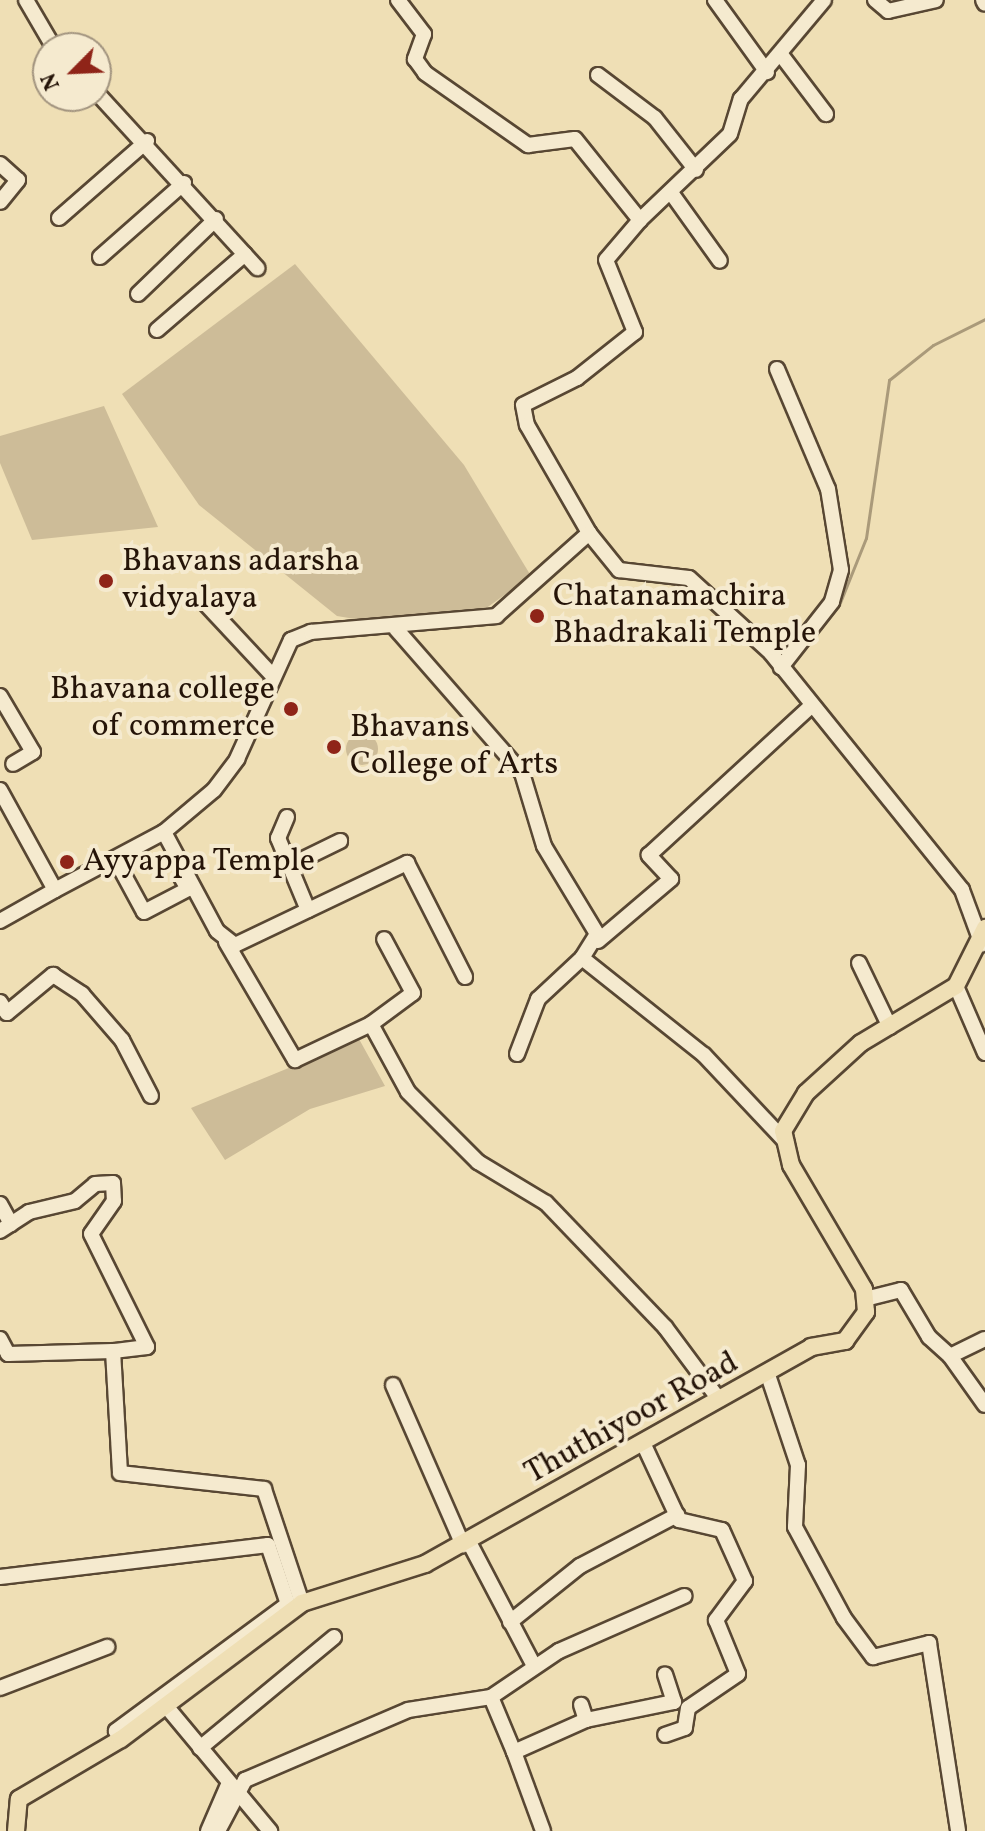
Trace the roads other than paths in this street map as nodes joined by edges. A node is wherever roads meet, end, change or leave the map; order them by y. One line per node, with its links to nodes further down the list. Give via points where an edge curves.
1 (26, 0): 7 (street)
2 (715, 0): 9 (street)
3 (824, 0): 8 (street)
4 (875, 0): 5 (street, via 888,11)
5 (936, 0)
6 (404, 2): 21 (street, via 424,34 415,59 425,73 528,145 575,139)
7 (45, 32)
8 (782, 56): 9 (street); 12 (street)
9 (767, 72): 15 (street, via 741,99 730,134)
10 (598, 75): 15 (street, via 655,118)
11 (112, 107): 13 (street)
12 (826, 114)
13 (147, 141): 16 (street); 19 (street)
14 (0, 164): 18 (street, via 18,180)
15 (696, 170): 17 (street)
16 (184, 183): 20 (street); 23 (street)
17 (672, 194): 21 (street); 24 (street)
18 (0, 202)
19 (59, 218)
20 (216, 219): 22 (street); 26 (street)
21 (640, 220): 29 (street, via 606,260 635,332 577,378 523,405 527,425)
22 (245, 254): 25 (street); 27 (street)
23 (100, 257)
24 (720, 261)
25 (257, 268)
26 (138, 294)
27 (157, 330)
28 (777, 369): 32 (street, via 828,489 841,570 832,602)
29 (589, 533): 31 (street, via 496,616); 32 (street, via 619,570 689,578)
30 (203, 601): 33 (street)
31 (396, 629): 33 (street, via 311,632 280,650); 47 (street, via 522,773 544,846)
32 (786, 672): 35 (street)
33 (271, 674): 39 (street, via 237,759)
34 (0, 696): 36 (street, via 33,752)
35 (811, 706): 45 (street, via 898,802 962,890); 47 (street, via 649,855 671,879)
36 (13, 764)
37 (0, 790): 42 (street)
38 (287, 817): 41 (street, via 278,838)
39 (161, 837): 39 (street, via 188,889 144,912 119,866); 42 (street); 48 (street)
40 (340, 841): 41 (street)
41 (289, 866): 43 (street)
42 (55, 890): 44 (street)
43 (308, 910): 48 (street, via 235,945); 51 (street, via 407,863)
44 (0, 921)
45 (984, 936): 52 (main road)
46 (384, 939): 54 (street, via 413,993)
47 (598, 941): 49 (street)
48 (226, 942): 54 (street, via 295,1060)
49 (582, 958): 57 (street, via 538,999); 59 (street, via 704,1055)
50 (859, 963): 55 (street)
51 (465, 977)
52 (956, 986): 55 (main road); 56 (street)
53 (0, 1002): 58 (street, via 7,1013 53,975 82,994 122,1040)
54 (371, 1024): 70 (street, via 408,1092 478,1162 546,1203 665,1327)
55 (890, 1027): 59 (main road, via 861,1043 806,1093 783,1131)
56 (985, 1053)
57 (517, 1054)
58 (151, 1096)
59 (786, 1142): 62 (main road, via 791,1165)
60 (0, 1204): 61 (street)
61 (6, 1227): 65 (street, via 75,1201 95,1184 113,1183 114,1201 91,1234 147,1347)
62 (865, 1299): 67 (street, via 901,1290 929,1337); 68 (main road, Thuthiyoor Road, via 866,1312 845,1341 811,1347)
63 (0, 1339): 66 (street)
64 (985, 1339): 67 (street)
65 (113, 1351): 66 (street); 77 (street, via 120,1473 264,1489)
66 (4, 1355)
67 (950, 1356): 71 (street)
68 (768, 1375): 70 (main road, Thuthiyoor Road); 96 (street, via 798,1465 795,1527 844,1618 873,1657 929,1643)
69 (393, 1385): 74 (street)
70 (718, 1398): 72 (main road, Thuthiyoor Road)
71 (985, 1405)
72 (644, 1445): 73 (street); 74 (main road, Thuthiyoor Road)
73 (677, 1515): 78 (street, via 580,1566); 86 (street, via 684,1526 722,1530 745,1590 716,1620 738,1674 688,1708 685,1728)
74 (466, 1544): 77 (main road, Thuthiyoor Road, via 425,1564); 78 (street)
75 (0, 1577): 87 (street, via 268,1545 288,1604 116,1731)
76 (684, 1596): 81 (street)
77 (302, 1603): 85 (main road, Thuthiyoor Road)
78 (510, 1622): 81 (street)
79 (334, 1637): 88 (street)
80 (107, 1647): 83 (street)
81 (534, 1666): 84 (street)
82 (665, 1674): 89 (street, via 674,1702 584,1712)
83 (0, 1688)
84 (491, 1697): 89 (street); 90 (street, via 408,1710)
85 (166, 1706): 87 (main road, Thuthiyoor Road); 88 (street)
86 (665, 1735)
87 (121, 1739): 91 (main road, Thuthiyoor Road, via 19,1799)
88 (200, 1748): 90 (street)
89 (514, 1752): 95 (street)
90 (233, 1789): 92 (street); 93 (street); 94 (street)
91 (16, 1831)
92 (208, 1831)
93 (218, 1831)
94 (270, 1831)
95 (543, 1831)
96 (958, 1831)

